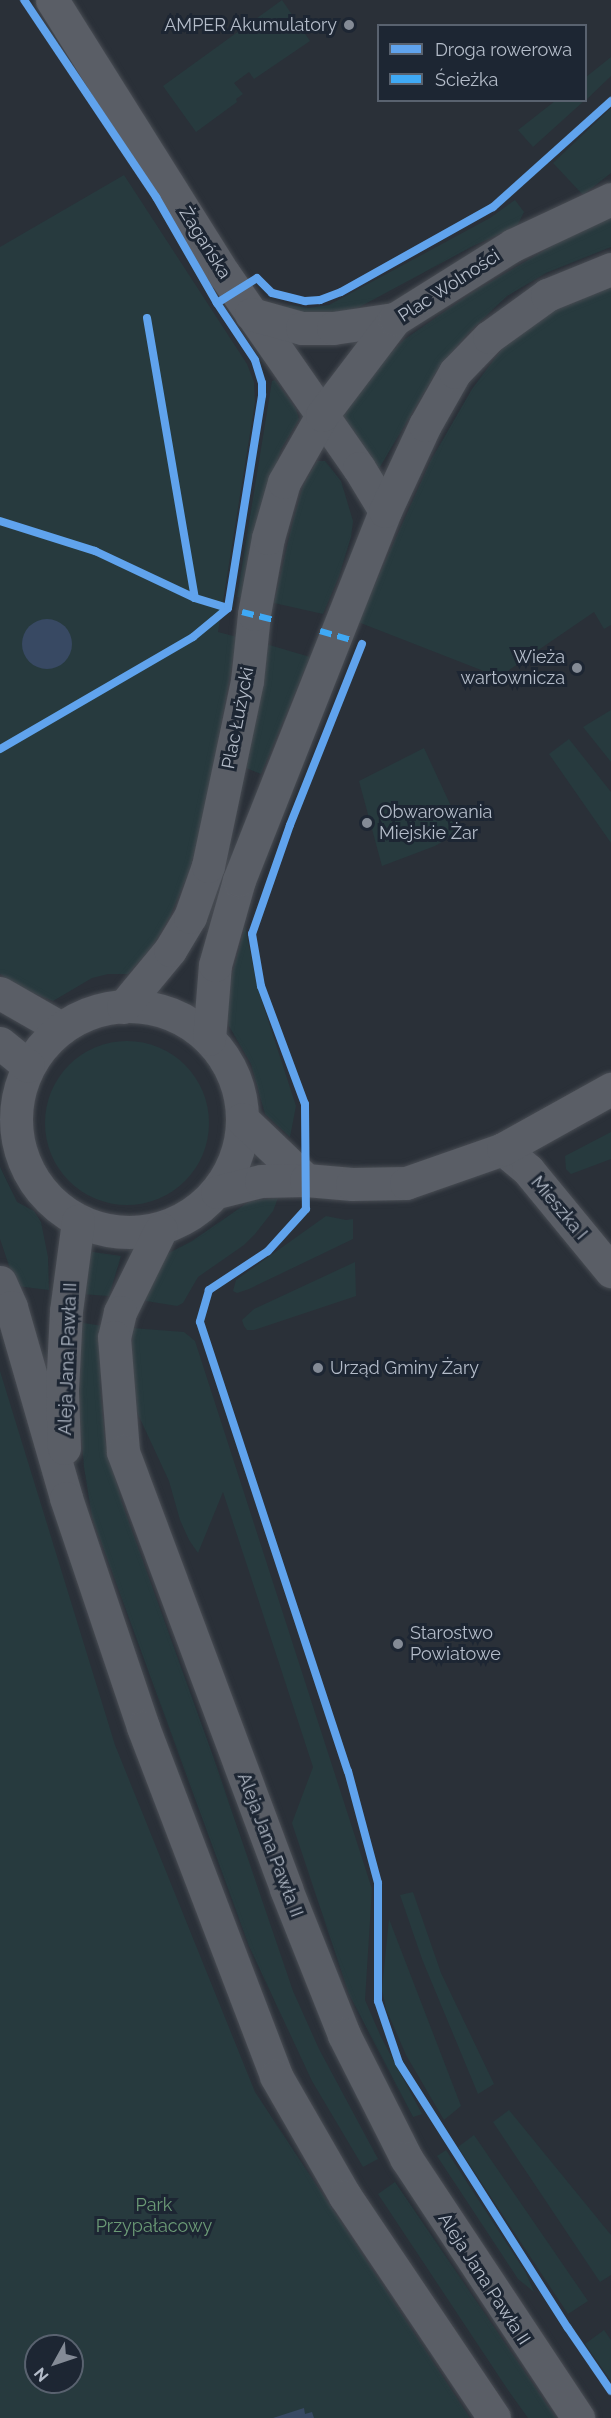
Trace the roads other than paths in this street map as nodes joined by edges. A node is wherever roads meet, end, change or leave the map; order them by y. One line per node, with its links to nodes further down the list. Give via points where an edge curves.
1 (52, 0): 4 (street, Żagańska)
2 (611, 200): 5 (street, Plac Wolności, via 513,245)
3 (611, 268): 7 (street, via 547,295 489,337 455,372)
4 (251, 314): 5 (street, via 302,328); 6 (street, Żagańska)
5 (395, 319): 6 (street, Plac Wolności)
6 (322, 415): 7 (street, Żagańska); 9 (street, Plac Łużycki, via 284,482 268,538 247,681 208,866 190,917 170,950)
7 (385, 511): 11 (street, via 239,880 215,965)
8 (0, 993): 10 (street)
9 (123, 1007): 10 (street, via 100,1009); 11 (street, via 136,1005 172,1013)
10 (61, 1028): 13 (street)
11 (209, 1039): 15 (street, via 226,1059 240,1092)
12 (0, 1043): 13 (street)
13 (28, 1066): 19 (street, via 17,1100 17,1136 28,1171 49,1200)
14 (611, 1089): 16 (street)
15 (242, 1119): 17 (street); 18 (street, via 235,1162)
16 (503, 1149): 17 (street, via 406,1183); 21 (street, Mieszka I, via 528,1170)
17 (306, 1180): 18 (street, via 261,1180)
18 (216, 1192): 20 (street, via 191,1215)
19 (78, 1221): 20 (street, via 105,1230 133,1233); 23 (street, Aleja Jana Pawła II, via 62,1390)
20 (161, 1229): 25 (street, Aleja Jana Pawła II, via 120,1312 114,1337 123,1452 344,2035 406,2158)
21 (611, 1270)
22 (0, 1282): 23 (street, Aleja Jana Pawła II, via 11,1307)
23 (66, 1498): 24 (street, Aleja Jana Pawła II, via 143,1727 276,2076 345,2196)
24 (494, 2418)
25 (578, 2418)

